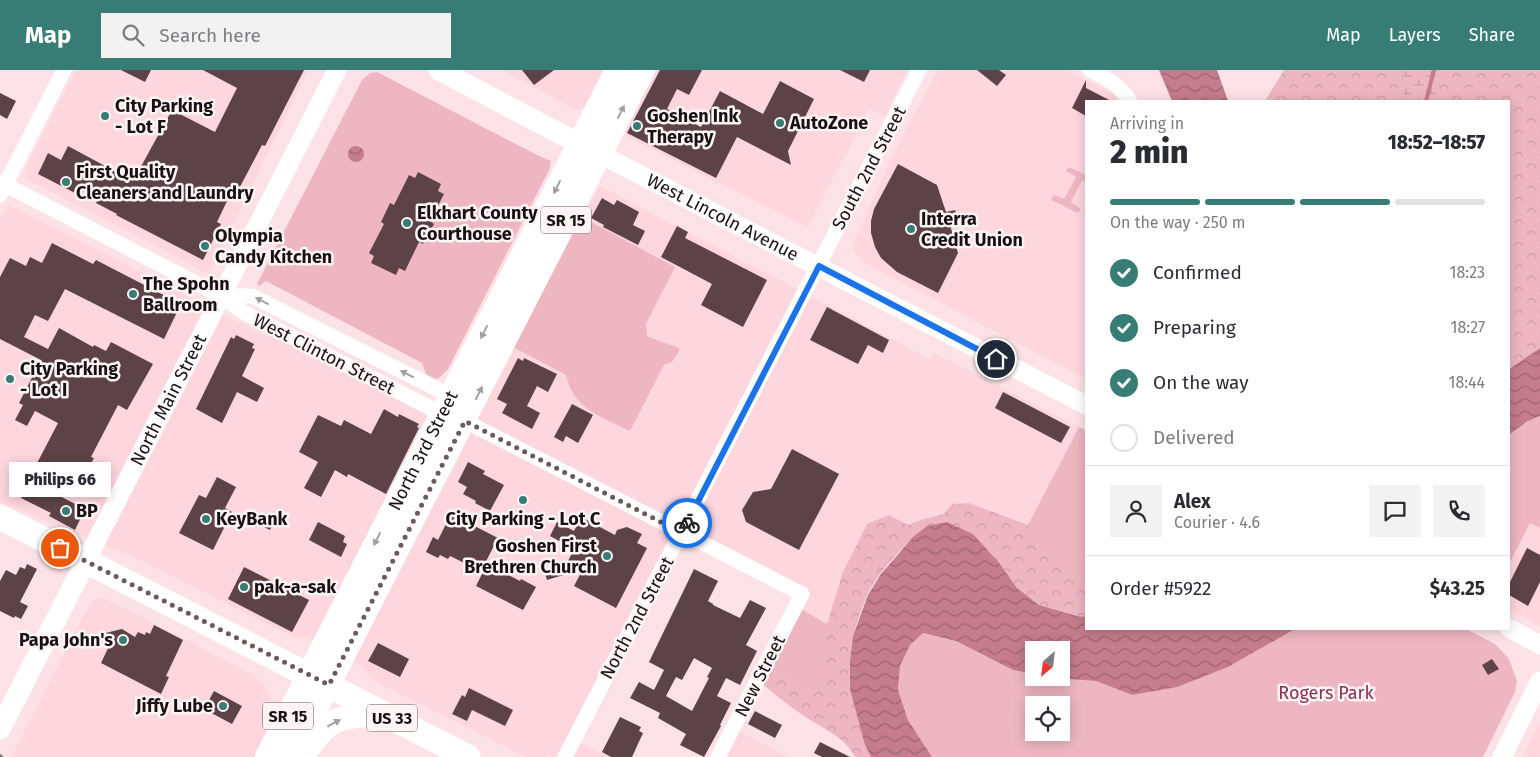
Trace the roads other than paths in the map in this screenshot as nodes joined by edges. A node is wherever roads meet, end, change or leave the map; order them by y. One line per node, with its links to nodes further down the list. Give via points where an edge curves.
1 (64, 70): 11 (street)
2 (337, 70): 13 (street, North Main Street)
3 (439, 70): 9 (main road, West Lincoln Avenue)
4 (617, 70): 9 (main road, SR 15)
5 (643, 70): 10 (main road, SR 15, one-way to 5)
6 (919, 70): 12 (street, South 2nd Street)
7 (1090, 70): 8 (street, via 1113,82)
8 (1129, 100)
9 (579, 143): 10 (main road, West Lincoln Avenue); 15 (main road, North 3rd Street / SR 15, one-way to 15)
10 (600, 154): 12 (street, West Lincoln Avenue); 16 (main road, North 3rd Street / SR 15, one-way to 10)
11 (2, 187): 13 (street)
12 (819, 266): 14 (street, West Lincoln Avenue); 18 (street, North 2nd Street)
13 (221, 296): 15 (street, West Clinton Street, via 252,296); 19 (street, North Main Street)
14 (1085, 404)
15 (446, 405): 22 (main road, North 3rd Street / SR 15, one-way to 22)
16 (465, 421): 18 (street); 22 (main road, North 3rd Street / SR 15)
17 (0, 517): 19 (highway, US 33)
18 (682, 533): 30 (street, North 2nd Street); 31 (street, New Street, via 802,594)
19 (86, 561): 22 (highway, US 33); 25 (main road, North Main Street)
20 (1510, 629): 21 (street)
21 (1540, 645)
22 (319, 680): 24 (highway, US 33); 26 (main road, North 3rd Street / SR 15); 27 (main road, North 3rd Street / SR 15)
23 (1540, 682): 32 (street)
24 (384, 714): 28 (main road, one-way to 24, via 331,723); 29 (highway, US 33)
25 (0, 729)
26 (267, 757)
27 (291, 757)
28 (300, 757)
29 (468, 757)
30 (565, 757)
31 (718, 757)
32 (1502, 757)

